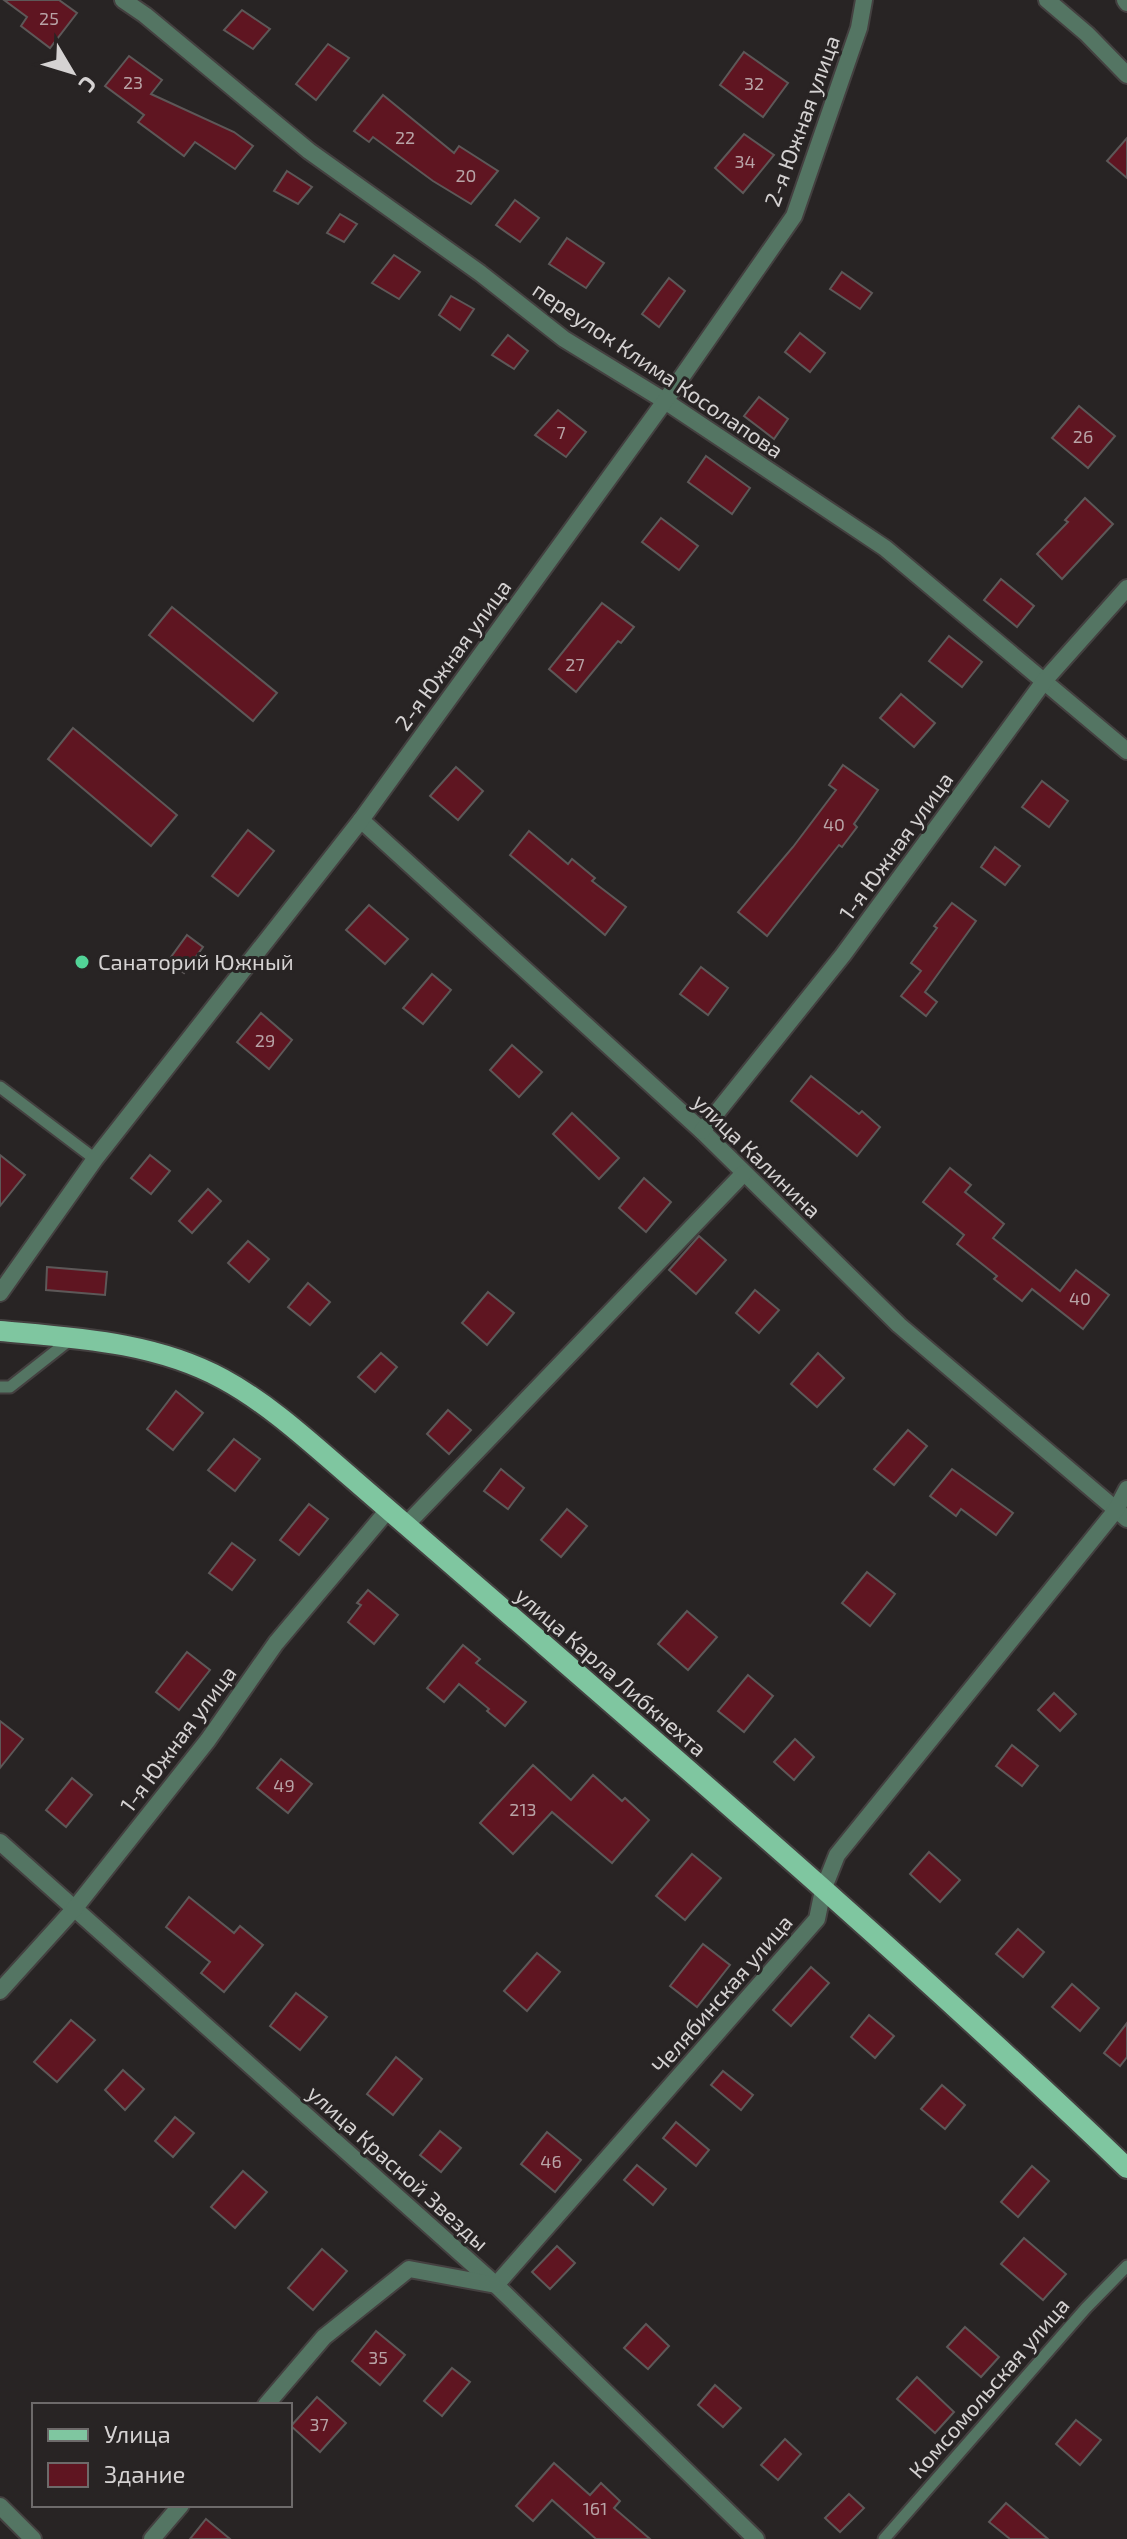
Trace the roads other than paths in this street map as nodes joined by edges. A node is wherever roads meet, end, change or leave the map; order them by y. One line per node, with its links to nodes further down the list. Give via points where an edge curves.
1 (123, 0): 5 (street, переулок Клима Косолапова, via 309,151 564,339)
2 (864, 0): 5 (street, 2-я Южная улица, via 794,216)
3 (1047, 0): 4 (street)
4 (1127, 75)
5 (665, 401): 7 (street, переулок Клима Косолапова, via 885,548); 9 (street, 2-я Южная улица)
6 (1127, 588): 7 (street, 1-я Южная улица)
7 (1045, 680): 8 (street, переулок Клима Косолапова); 11 (street, 1-я Южная улица, via 843,955)
8 (1127, 751)
9 (361, 820): 11 (street, улица Калинина); 12 (street, 2-я Южная улица)
10 (0, 1087): 12 (lane)
11 (702, 1131): 13 (street, улица Калинина)
12 (95, 1159): 14 (street, 2-я Южная улица)
13 (744, 1173): 20 (street, улица Калинина, via 899,1325); 21 (street)
14 (0, 1293)
15 (0, 1331): 16 (main road, улица Карла Либкнехта)
16 (73, 1338): 17 (lane, via 10,1387); 19 (main road, улица Карла Либкнехта, via 143,1348 222,1379 262,1404)
17 (0, 1387)
18 (1127, 1489): 20 (street, Челябинская улица)
19 (388, 1510): 21 (main road, улица Карла Либкнехта); 24 (street, 1-я Южная улица, via 276,1643 208,1740)
20 (1122, 1515): 23 (street, Челябинская улица, via 837,1855)
21 (406, 1525): 23 (main road, улица Карла Либкнехта)
22 (0, 1842): 24 (street, улица Красной Звезды)
23 (823, 1890): 26 (main road, улица Карла Либкнехта); 28 (street, Челябинская улица, via 817,1919)
24 (75, 1908): 25 (street, 1-я Южная улица); 28 (street, улица Красной Звезды)
25 (0, 1991)
26 (1127, 2168)
27 (1127, 2266): 35 (lane, Комсомольская улица)
28 (496, 2285): 29 (street, via 409,2269 324,2337); 34 (street, улица Красной Звезды)
29 (268, 2403)
30 (0, 2506): 32 (street)
31 (179, 2507): 33 (street)
32 (33, 2539)
33 (152, 2539)
34 (756, 2539)
35 (884, 2539)

